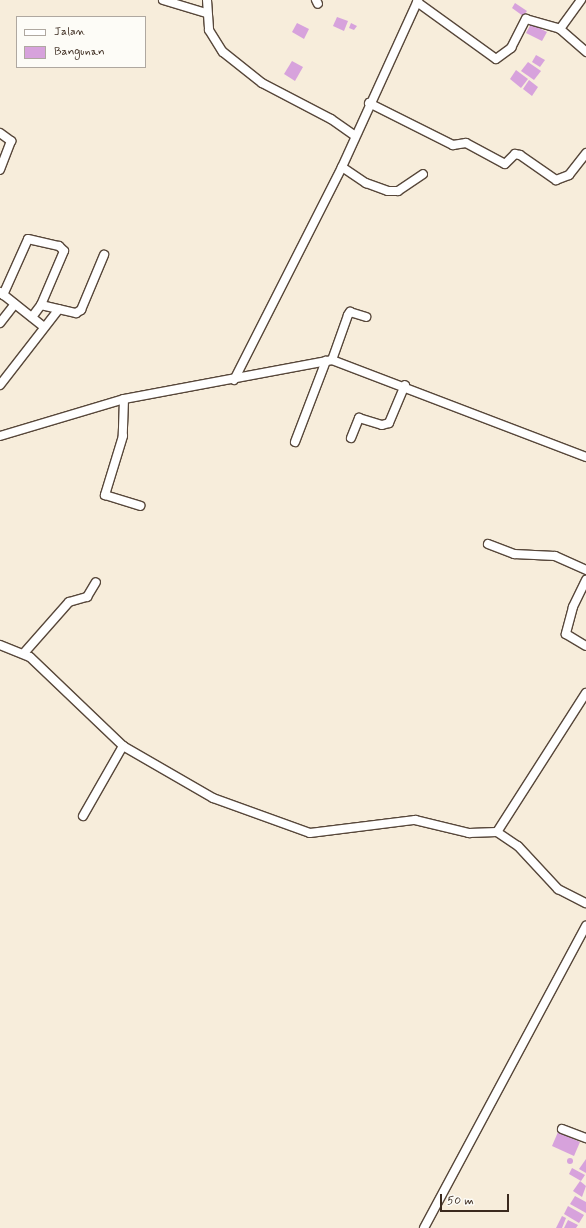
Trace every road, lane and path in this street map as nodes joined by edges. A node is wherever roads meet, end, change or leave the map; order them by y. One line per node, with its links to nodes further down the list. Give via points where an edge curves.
1 (163, 0): 5 (street)
2 (208, 0): 5 (street)
3 (581, 0): 6 (street)
4 (418, 1): 6 (street, via 496,59 511,48 526,19); 8 (street)
5 (206, 13): 10 (street, via 209,30 224,52 262,83 332,119)
6 (560, 29): 7 (street)
7 (586, 52)
8 (369, 103): 10 (street); 11 (street, via 453,145 466,142 504,164 515,154 520,155 556,180 563,180)
9 (0, 133): 13 (street, via 11,141)
10 (355, 136): 12 (street)
11 (586, 153)
12 (342, 167): 14 (street, via 366,183 388,191 398,191); 25 (street, via 296,252)
13 (0, 170)
14 (423, 174)
15 (104, 256): 19 (street, via 81,310 76,313)
16 (2, 293): 17 (street); 18 (street, via 28,239 59,246 64,251)
17 (15, 304): 20 (street); 22 (street)
18 (41, 305): 19 (street); 20 (street)
19 (59, 309): 23 (street)
20 (32, 317): 23 (street)
21 (366, 317): 24 (street, via 350,312)
22 (0, 323)
23 (44, 327): 26 (street)
24 (329, 360): 25 (street); 27 (street); 31 (street)
25 (234, 380): 28 (street)
26 (0, 384)
27 (405, 385): 30 (street, via 389,423 382,425 359,418); 32 (street)
28 (124, 399): 29 (street); 33 (street, via 123,436 105,495)
29 (0, 436)
30 (351, 438)
31 (295, 442)
32 (586, 457)
33 (140, 506)
34 (488, 544): 35 (street, via 514,554 554,556)
35 (586, 570)
36 (586, 580): 39 (street, via 573,607 566,634)
37 (96, 582): 40 (street, via 87,597 69,602)
38 (0, 644): 40 (street)
39 (586, 646)
40 (24, 653): 42 (street)
41 (586, 693): 44 (street)
42 (123, 746): 43 (street); 44 (street, via 214,798 310,833 415,820 469,833)
43 (83, 816)
44 (497, 832): 45 (street, via 518,846 558,889)
45 (586, 903)
46 (586, 926): 49 (street)
47 (562, 1129): 48 (street)
48 (586, 1138)
49 (424, 1228)

